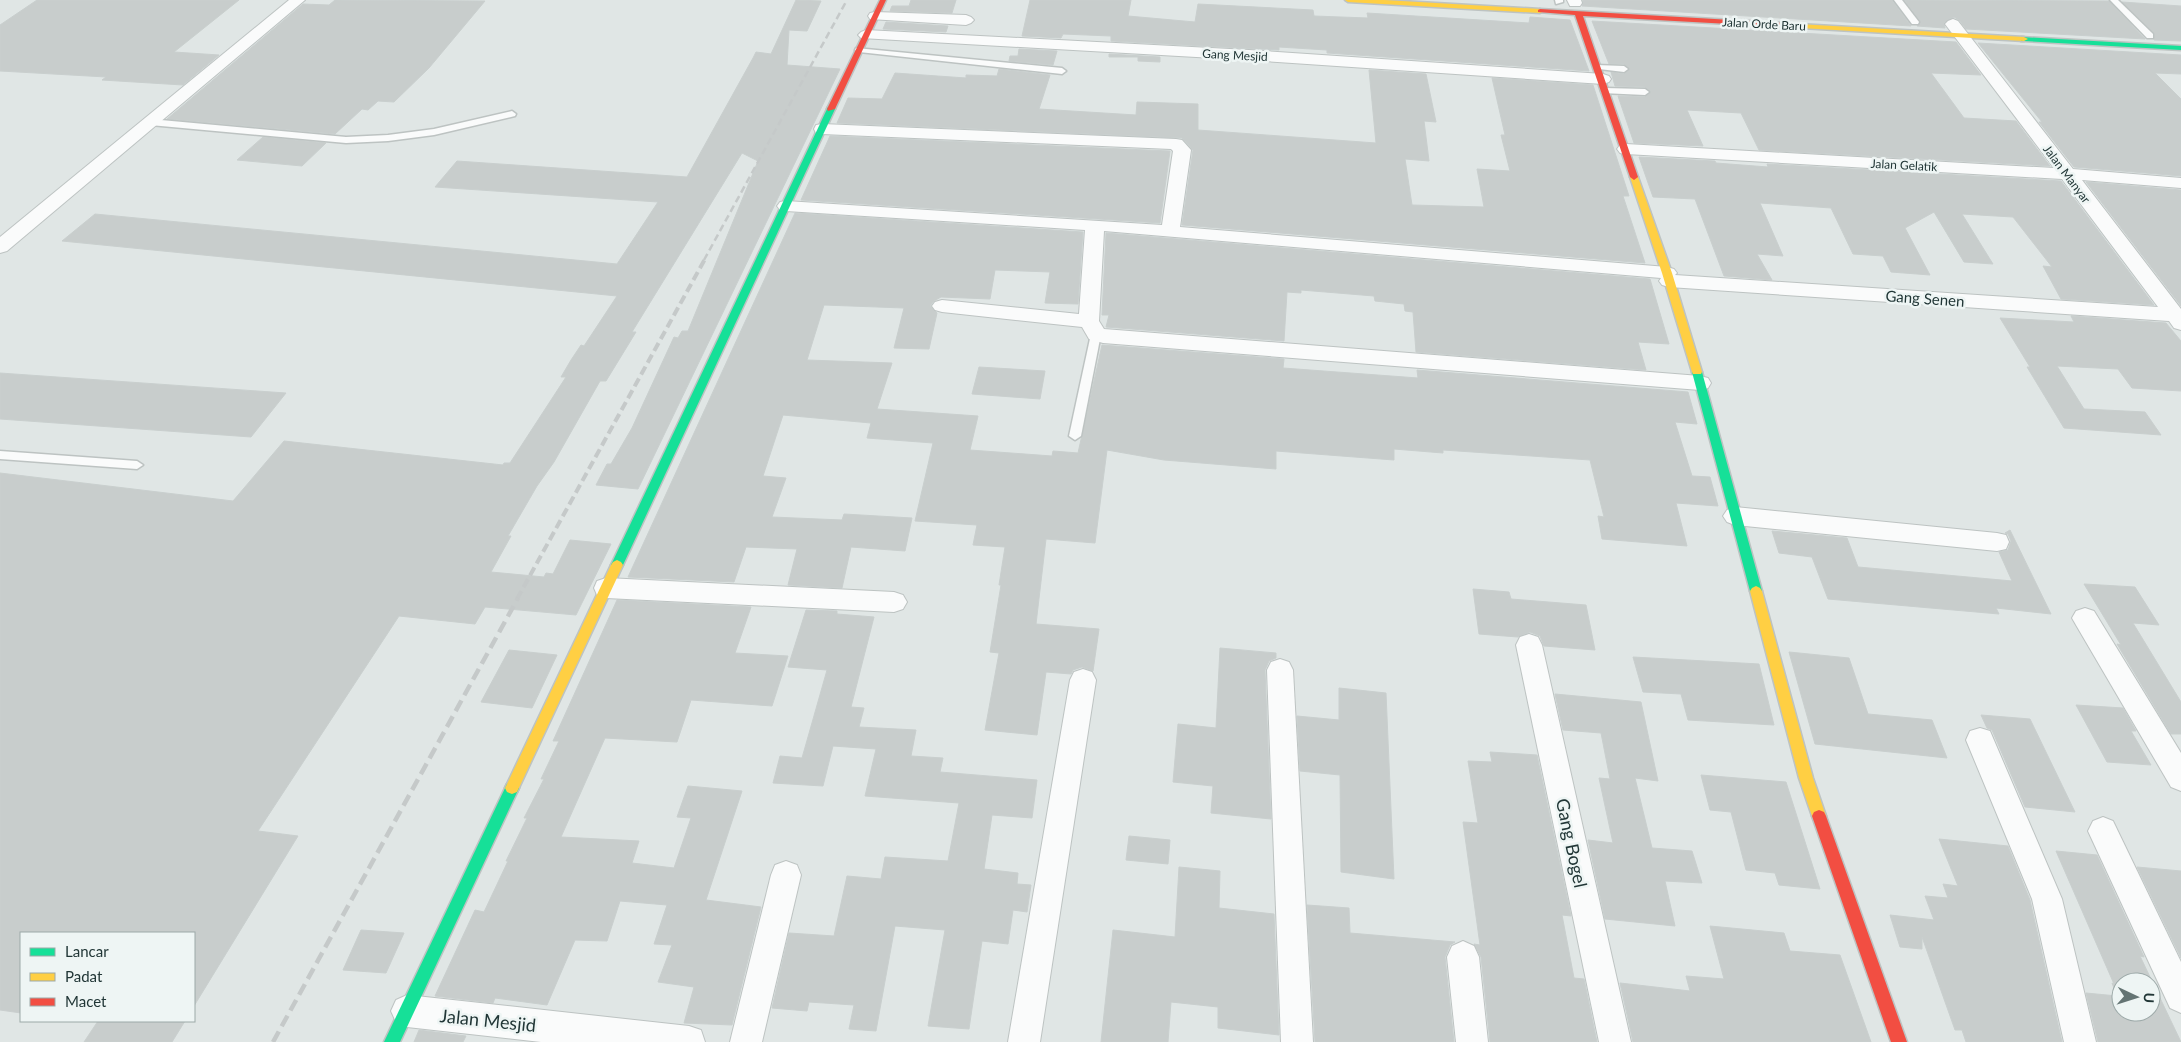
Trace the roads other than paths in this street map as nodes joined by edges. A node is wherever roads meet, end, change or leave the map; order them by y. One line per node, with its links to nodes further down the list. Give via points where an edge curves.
1 (298, 0): 23 (street)
2 (883, 0): 9 (street)
3 (1348, 0): 8 (street, Jalan Orde Baru)
4 (1526, 0): 7 (street, Jalan Orde Baru)
5 (1898, 0): 11 (lane)
6 (2114, 0): 14 (lane)
7 (1559, 1): 8 (street, Jalan Orde Baru)
8 (1576, 5): 11 (street, Jalan Orde Baru); 12 (street, Jalan Orde Baru); 20 (street)
9 (875, 16): 10 (street); 13 (street)
10 (966, 20)
11 (1914, 22): 12 (street, Jalan Orde Baru)
12 (1957, 30): 14 (street, Jalan Orde Baru); 16 (street, Jalan Orde Baru); 26 (street, Jalan Manyar)
13 (866, 35): 17 (street); 20 (street, Gang Mesjid, via 1249,55)
14 (2150, 36): 15 (street, Jalan Orde Baru)
15 (2181, 37)
16 (2181, 48)
17 (859, 50): 19 (lane); 24 (street)
18 (1624, 69): 20 (lane)
19 (1062, 71)
20 (1602, 79): 21 (lane); 25 (street)
21 (1645, 92)
22 (512, 114): 23 (lane, via 434,132 346,140)
23 (150, 122): 31 (street)
24 (822, 129): 28 (street); 30 (street, via 1176,144 1182,150)
25 (1626, 150): 26 (street, Jalan Gelatik); 32 (street)
26 (2067, 174): 27 (street, Jalan Gelatik); 34 (street, Jalan Manyar)
27 (2181, 183)
28 (786, 206): 29 (street, Gang Senen); 42 (street)
29 (1095, 225): 30 (street, Gang Senen); 35 (street)
30 (1170, 232): 32 (street, Gang Senen)
31 (0, 247)
32 (1668, 277): 34 (street, Gang Senen); 36 (street)
33 (942, 306): 35 (street)
34 (2179, 317)
35 (1092, 327): 36 (street, via 1111,338); 37 (lane)
36 (1700, 383): 40 (street)
37 (1075, 436)
38 (0, 455): 39 (lane)
39 (137, 465)
40 (1735, 516): 41 (street); 62 (street, via 1806,778)
41 (1997, 542)
42 (606, 588): 43 (street); 54 (street)
43 (894, 602)
44 (2086, 618): 49 (street)
45 (1528, 645): 61 (street, Gang Bogel)
46 (1280, 670): 59 (street)
47 (1084, 680): 58 (street)
48 (1980, 740): 63 (street, via 2047,899)
49 (2181, 778)
50 (2103, 831): 53 (street)
51 (786, 875): 57 (street)
52 (1463, 957): 60 (street)
53 (2181, 997)
54 (407, 1011): 55 (street); 56 (street, Jalan Mesjid)
55 (392, 1042)
56 (689, 1042)
57 (746, 1042)
58 (1024, 1042)
59 (1296, 1042)
60 (1472, 1042)
61 (1614, 1042)
62 (1899, 1042)
63 (2080, 1042)

